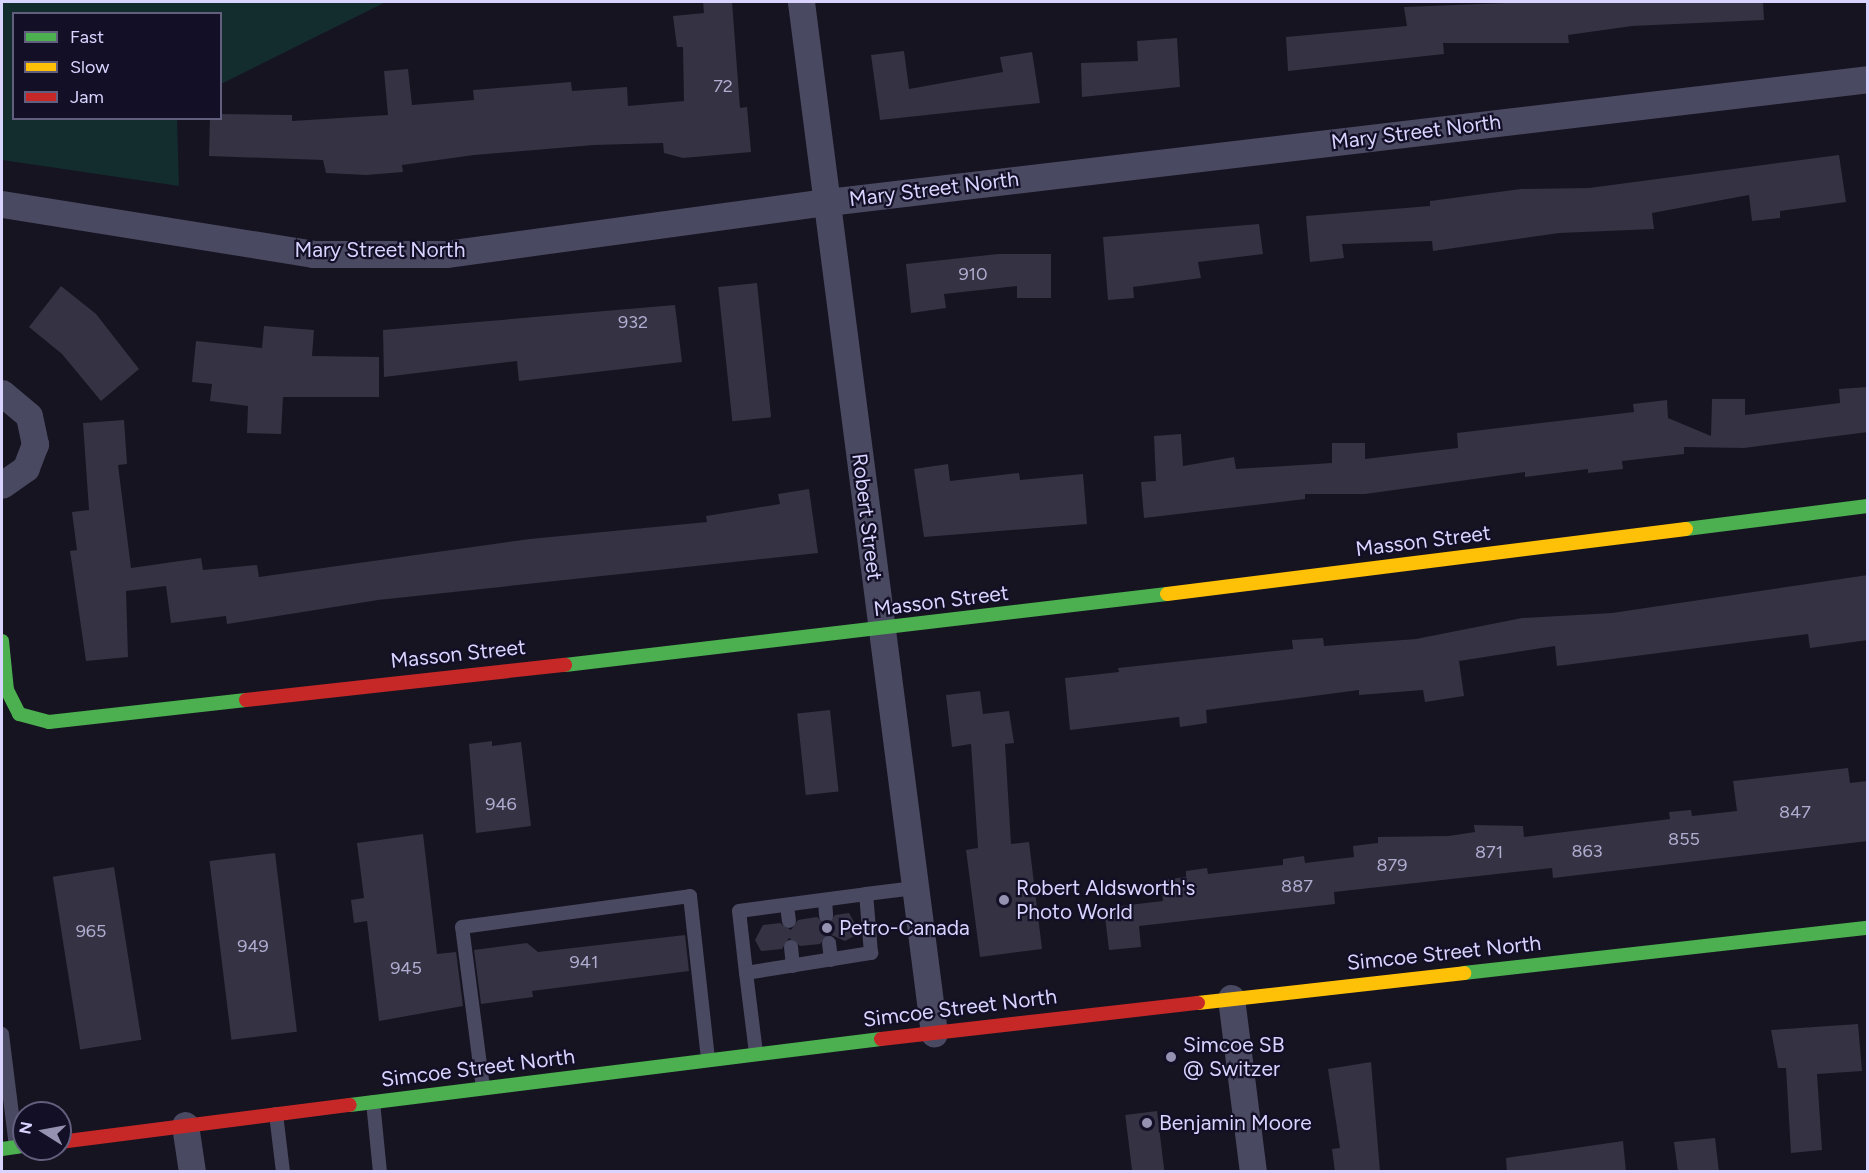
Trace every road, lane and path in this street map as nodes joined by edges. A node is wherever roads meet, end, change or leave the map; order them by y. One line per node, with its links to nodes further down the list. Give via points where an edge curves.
1 (801, 2): 3 (street, Robert Street)
2 (1868, 79): 3 (street, Mary Street North)
3 (828, 202): 4 (street, Mary Street North, via 446,254 335,254 172,235); 8 (street, Robert Street)
4 (2, 204)
5 (2, 393): 6 (street, via 30,416 35,444 26,468)
6 (2, 484)
7 (1868, 506): 8 (street, Masson Street)
8 (881, 630): 9 (street, Masson Street, via 49,722 19,714 6,690); 10 (street, Robert Street)
9 (2, 641)
10 (915, 888): 11 (lane); 23 (street, Robert Street)
11 (866, 894): 12 (lane); 19 (lane, via 872,953)
12 (825, 900): 13 (lane); 14 (lane)
13 (787, 905): 15 (lane); 21 (lane, via 739,911)
14 (826, 916)
15 (789, 921)
16 (1868, 928): 22 (street, Simcoe Street North)
17 (829, 943): 19 (lane)
18 (791, 947): 20 (lane)
19 (831, 960): 20 (lane)
20 (793, 966): 21 (lane)
21 (746, 973): 25 (lane)
22 (1231, 998): 23 (street, Simcoe Street North); 36 (street)
23 (934, 1033): 25 (street, Simcoe Street North)
24 (2, 1034): 28 (lane)
25 (756, 1053): 26 (street, Simcoe Street North)
26 (708, 1059): 27 (street, Simcoe Street North); 27 (lane, via 690,896 462,927)
27 (483, 1089): 29 (street, Simcoe Street North)
28 (13, 1101)
29 (373, 1102): 30 (street, Simcoe Street North); 35 (lane)
30 (276, 1114): 31 (street, Simcoe Street North); 34 (lane)
31 (186, 1125): 32 (street, Simcoe Street North); 33 (street)
32 (72, 1140)
33 (192, 1172)
34 (283, 1172)
35 (380, 1172)
36 (1253, 1172)

